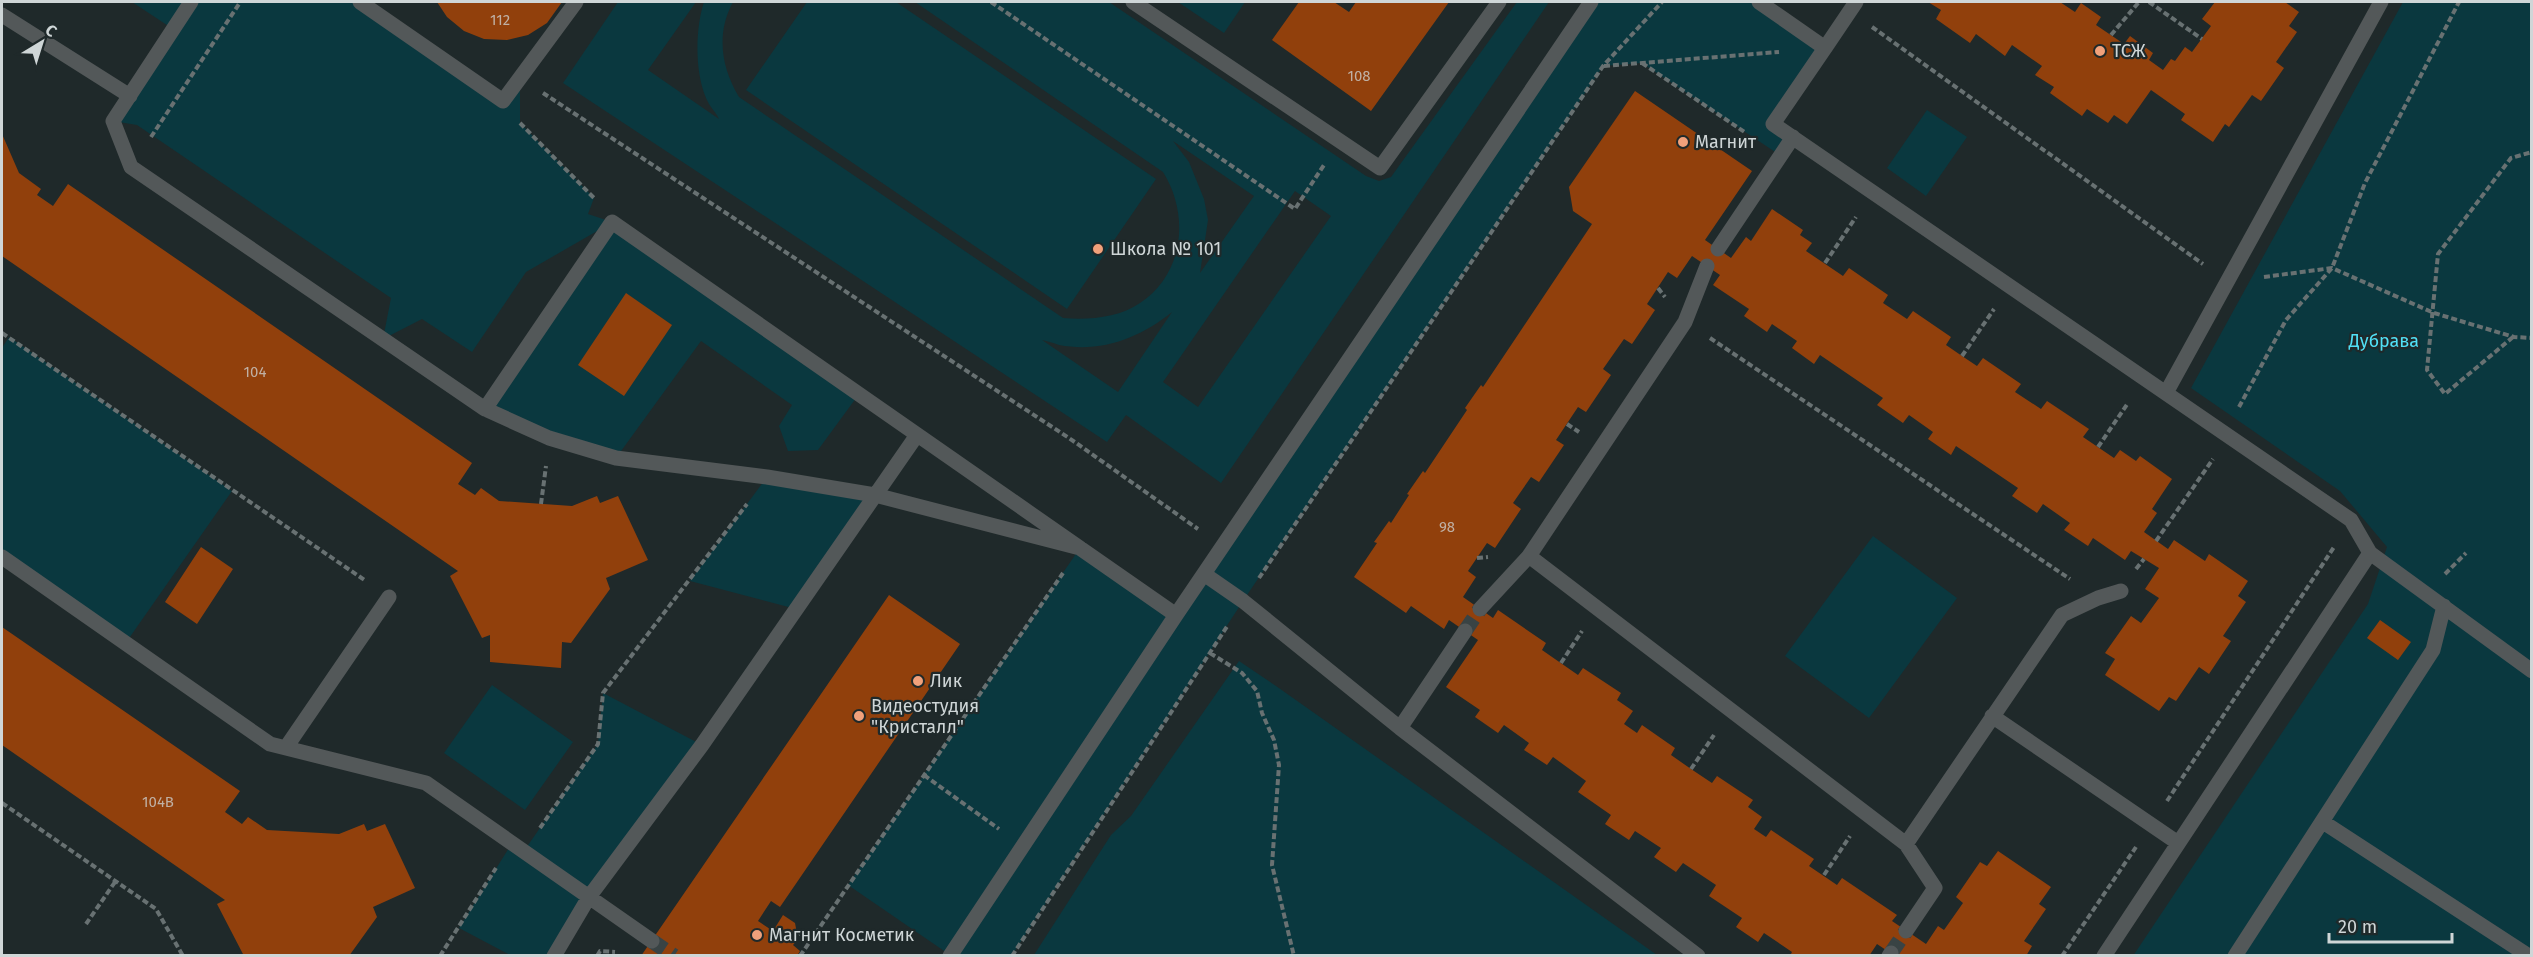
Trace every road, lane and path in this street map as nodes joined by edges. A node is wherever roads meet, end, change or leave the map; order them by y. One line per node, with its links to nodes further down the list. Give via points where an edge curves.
1 (191, 2): 23 (street)
2 (360, 2): 22 (street, via 503,100)
3 (576, 2): 22 (street)
4 (991, 2): 25 (path, via 1295,209)
5 (1133, 2): 25 (street)
6 (1499, 2): 25 (street, via 1380,168)
7 (1591, 2): 55 (street)
8 (1662, 2): 21 (path)
9 (1759, 2): 19 (street)
10 (2139, 2): 17 (path)
11 (2149, 2): 18 (path)
12 (2381, 2): 35 (street)
13 (2459, 2): 34 (path, via 2365,183)
14 (239, 4): 28 (path)
15 (1853, 6): 19 (street); 35 (path)
16 (2, 15): 23 (street)
17 (2111, 35)
18 (2202, 39)
19 (1825, 48): 20 (path); 24 (street, via 1773,124)
20 (1642, 63): 21 (path); 27 (path)
21 (1603, 66): 64 (path)
22 (520, 78): 30 (path, via 520,123 594,198 588,214); 55 (path, via 1069,438)
23 (130, 96): 28 (street, via 113,121)
24 (1793, 137): 27 (street); 29 (street)
25 (1340, 141)
26 (2532, 152): 37 (path, via 2511,158 2438,254)
27 (1781, 156): 31 (street)
28 (131, 167): 45 (street)
29 (1873, 193): 32 (path); 36 (street)
30 (612, 222): 45 (street); 46 (street)
31 (1718, 249)
32 (1825, 263)
33 (1707, 266): 38 (street)
34 (2332, 268): 35 (path); 37 (path); 47 (path, via 2286,320 2240,402)
35 (2227, 282): 44 (street)
36 (2009, 286): 42 (path); 43 (street)
37 (2434, 313): 40 (path); 40 (path, via 2427,370 2445,394)
38 (1685, 322): 58 (street); 63 (path)
39 (2, 333): 62 (path)
40 (2514, 337): 41 (path)
41 (2532, 338)
42 (1962, 356)
43 (2145, 379): 44 (street); 49 (path)
44 (2166, 393): 47 (street)
45 (485, 409): 48 (street)
46 (916, 435): 51 (street); 56 (street)
47 (2228, 436): 53 (street); 54 (path)
48 (549, 438): 50 (street, via 616,458); 52 (path)
49 (2098, 447)
50 (768, 477): 51 (street); 85 (path, via 603,693 598,744)
51 (875, 495): 56 (street); 89 (street, via 702,745)
52 (541, 504)
53 (2351, 520): 57 (street); 82 (path)
54 (2156, 541)
55 (1223, 547): 60 (street)
56 (1080, 548): 68 (street); 78 (path)
57 (2370, 553): 65 (street); 83 (street)
58 (1529, 556): 66 (street); 67 (street)
59 (2, 557): 76 (street, via 270,744)
60 (1204, 574): 64 (street); 68 (street)
61 (2121, 591): 63 (street)
62 (389, 597): 76 (street)
63 (2098, 598): 74 (street, via 2062,615)
64 (1243, 602): 70 (path); 75 (street)
65 (2444, 606): 72 (street); 81 (street, via 2433,650)
66 (1480, 609)
67 (1598, 609): 71 (path); 73 (street)
68 (1176, 615): 86 (street)
69 (1465, 631): 75 (street)
70 (1210, 652): 100 (path); 101 (path, via 1242,673 1257,691 1274,740 1279,765 1272,865)
71 (1561, 663)
72 (2532, 671)
73 (1731, 710): 77 (path); 80 (street)
74 (1992, 716): 82 (street); 84 (street)
75 (1400, 728): 102 (street)
76 (286, 746): 85 (street, via 426,783)
77 (1691, 769)
78 (924, 775): 86 (path); 93 (path)
79 (2, 803): 88 (path)
80 (1865, 813): 84 (street); 87 (path)
81 (2323, 822): 105 (street); 106 (street)
82 (2151, 825): 83 (street); 103 (path)
83 (2178, 843): 104 (street)
84 (1906, 844): 92 (street, via 1935,888)
85 (518, 847): 89 (street); 96 (path)
86 (1024, 847): 99 (street)
87 (1824, 875)
88 (115, 882): 90 (path); 95 (path, via 156,909)
89 (589, 897): 94 (street); 97 (street)
90 (86, 924)
91 (796, 931): 93 (path)
92 (1906, 931)
93 (810, 940): 98 (path)
94 (652, 941)
95 (183, 956)
96 (440, 956)
97 (554, 956)
98 (800, 956)
99 (950, 956)
100 (1012, 956)
101 (1294, 956)
102 (1698, 956)
103 (2062, 956)
104 (2104, 956)
105 (2235, 956)
106 (2529, 956)

